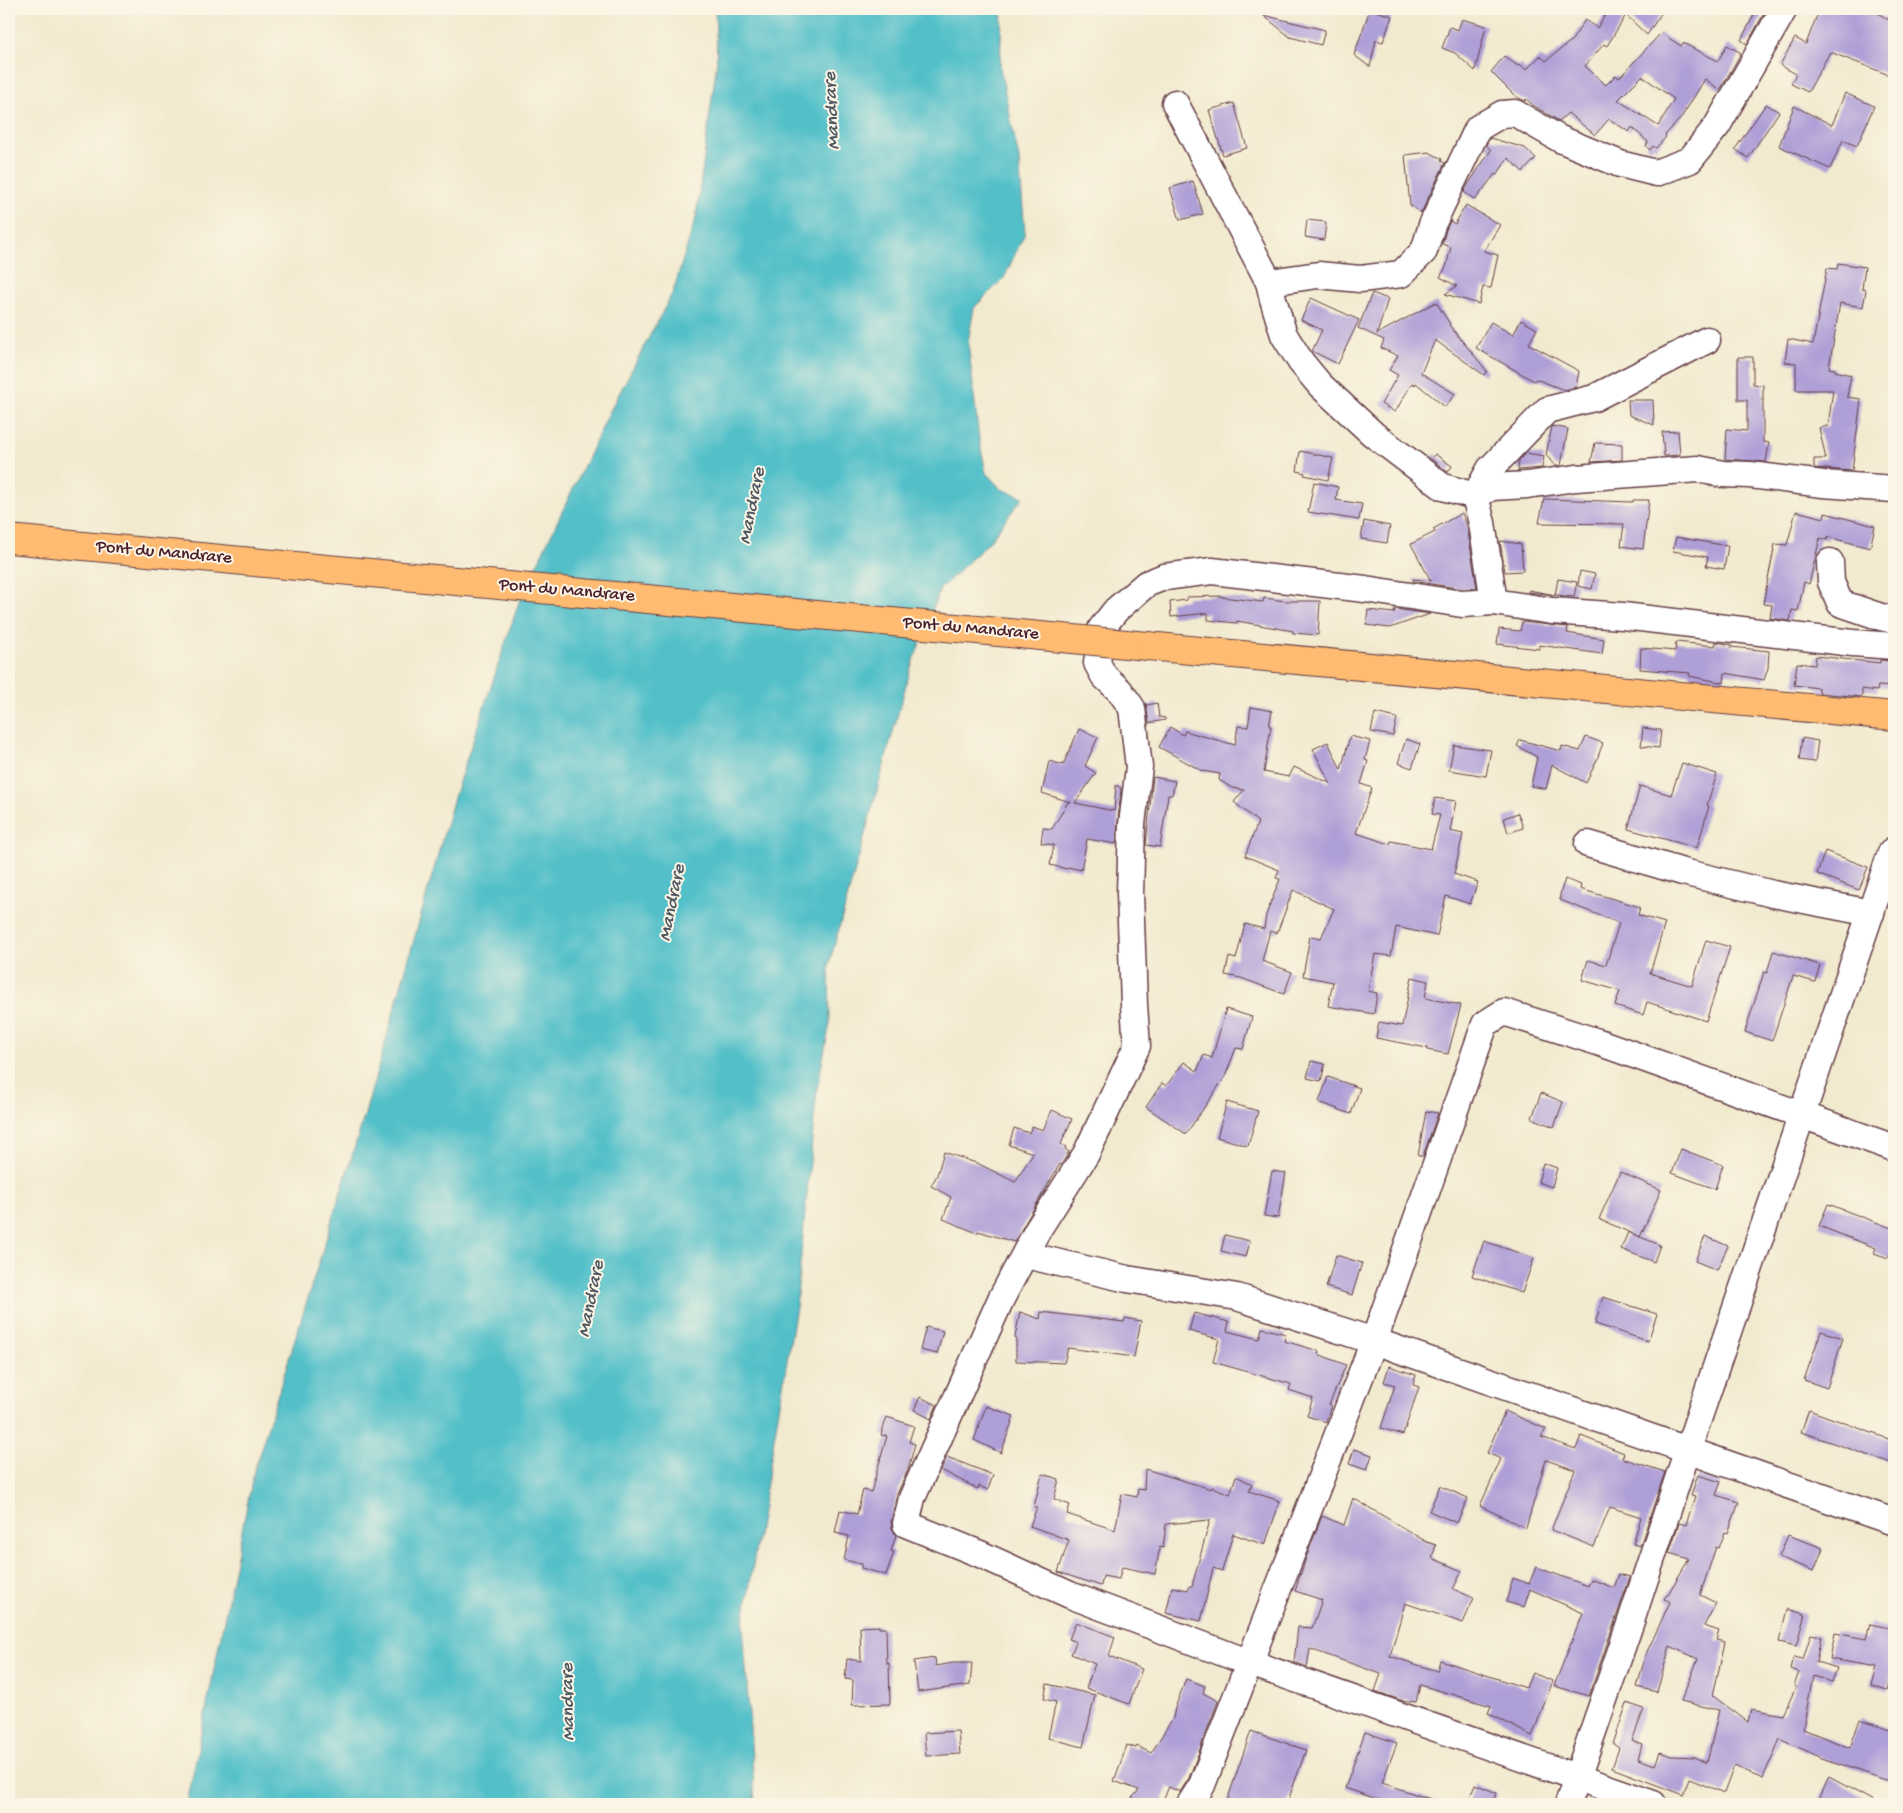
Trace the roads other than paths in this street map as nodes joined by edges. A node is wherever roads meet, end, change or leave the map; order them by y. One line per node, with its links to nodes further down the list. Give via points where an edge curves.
1 (1784, 9): 3 (street, via 1716,126 1690,160 1656,173 1560,139 1515,113 1502,114 1478,128 1432,225 1424,250 1401,274 1360,279 1318,275)
2 (1175, 103): 3 (street)
3 (1269, 282): 6 (street, via 1284,335 1320,385 1373,434 1443,487)
4 (1707, 340): 6 (street, via 1594,398 1547,410 1490,469)
5 (1894, 489): 6 (street, via 1698,469 1492,487)
6 (1476, 496): 9 (street)
7 (9, 539): 12 (main road, Pont du Mandrare, bridge)
8 (1830, 562): 10 (street, via 1831,582 1840,603)
9 (1494, 602): 11 (street, via 1552,611); 18 (street, via 1462,604 1365,588 1212,571 1164,577 1146,584 1101,628 1097,663 1132,708 1139,767 1132,824 1130,893 1137,1046 1086,1154 1037,1231)
10 (1894, 620)
11 (1894, 646)
12 (1894, 716)
13 (1588, 844): 15 (street, via 1773,894)
14 (1894, 850): 15 (street)
15 (1871, 913): 16 (street)
16 (1802, 1115): 17 (street); 19 (street, via 1504,1012 1485,1024); 20 (street)
17 (1894, 1148)
18 (1026, 1255): 19 (street, via 1127,1279 1237,1297); 22 (street, via 1001,1299 940,1434 912,1498 906,1524 1070,1595)
19 (1374, 1341): 20 (street); 22 (street)
20 (1688, 1449): 21 (street); 23 (street)
21 (1894, 1522)
22 (1250, 1663): 23 (street); 24 (street, via 1202,1785)
23 (1578, 1778): 25 (street); 26 (street)
24 (1190, 1804)
25 (1568, 1804)
26 (1653, 1804)

